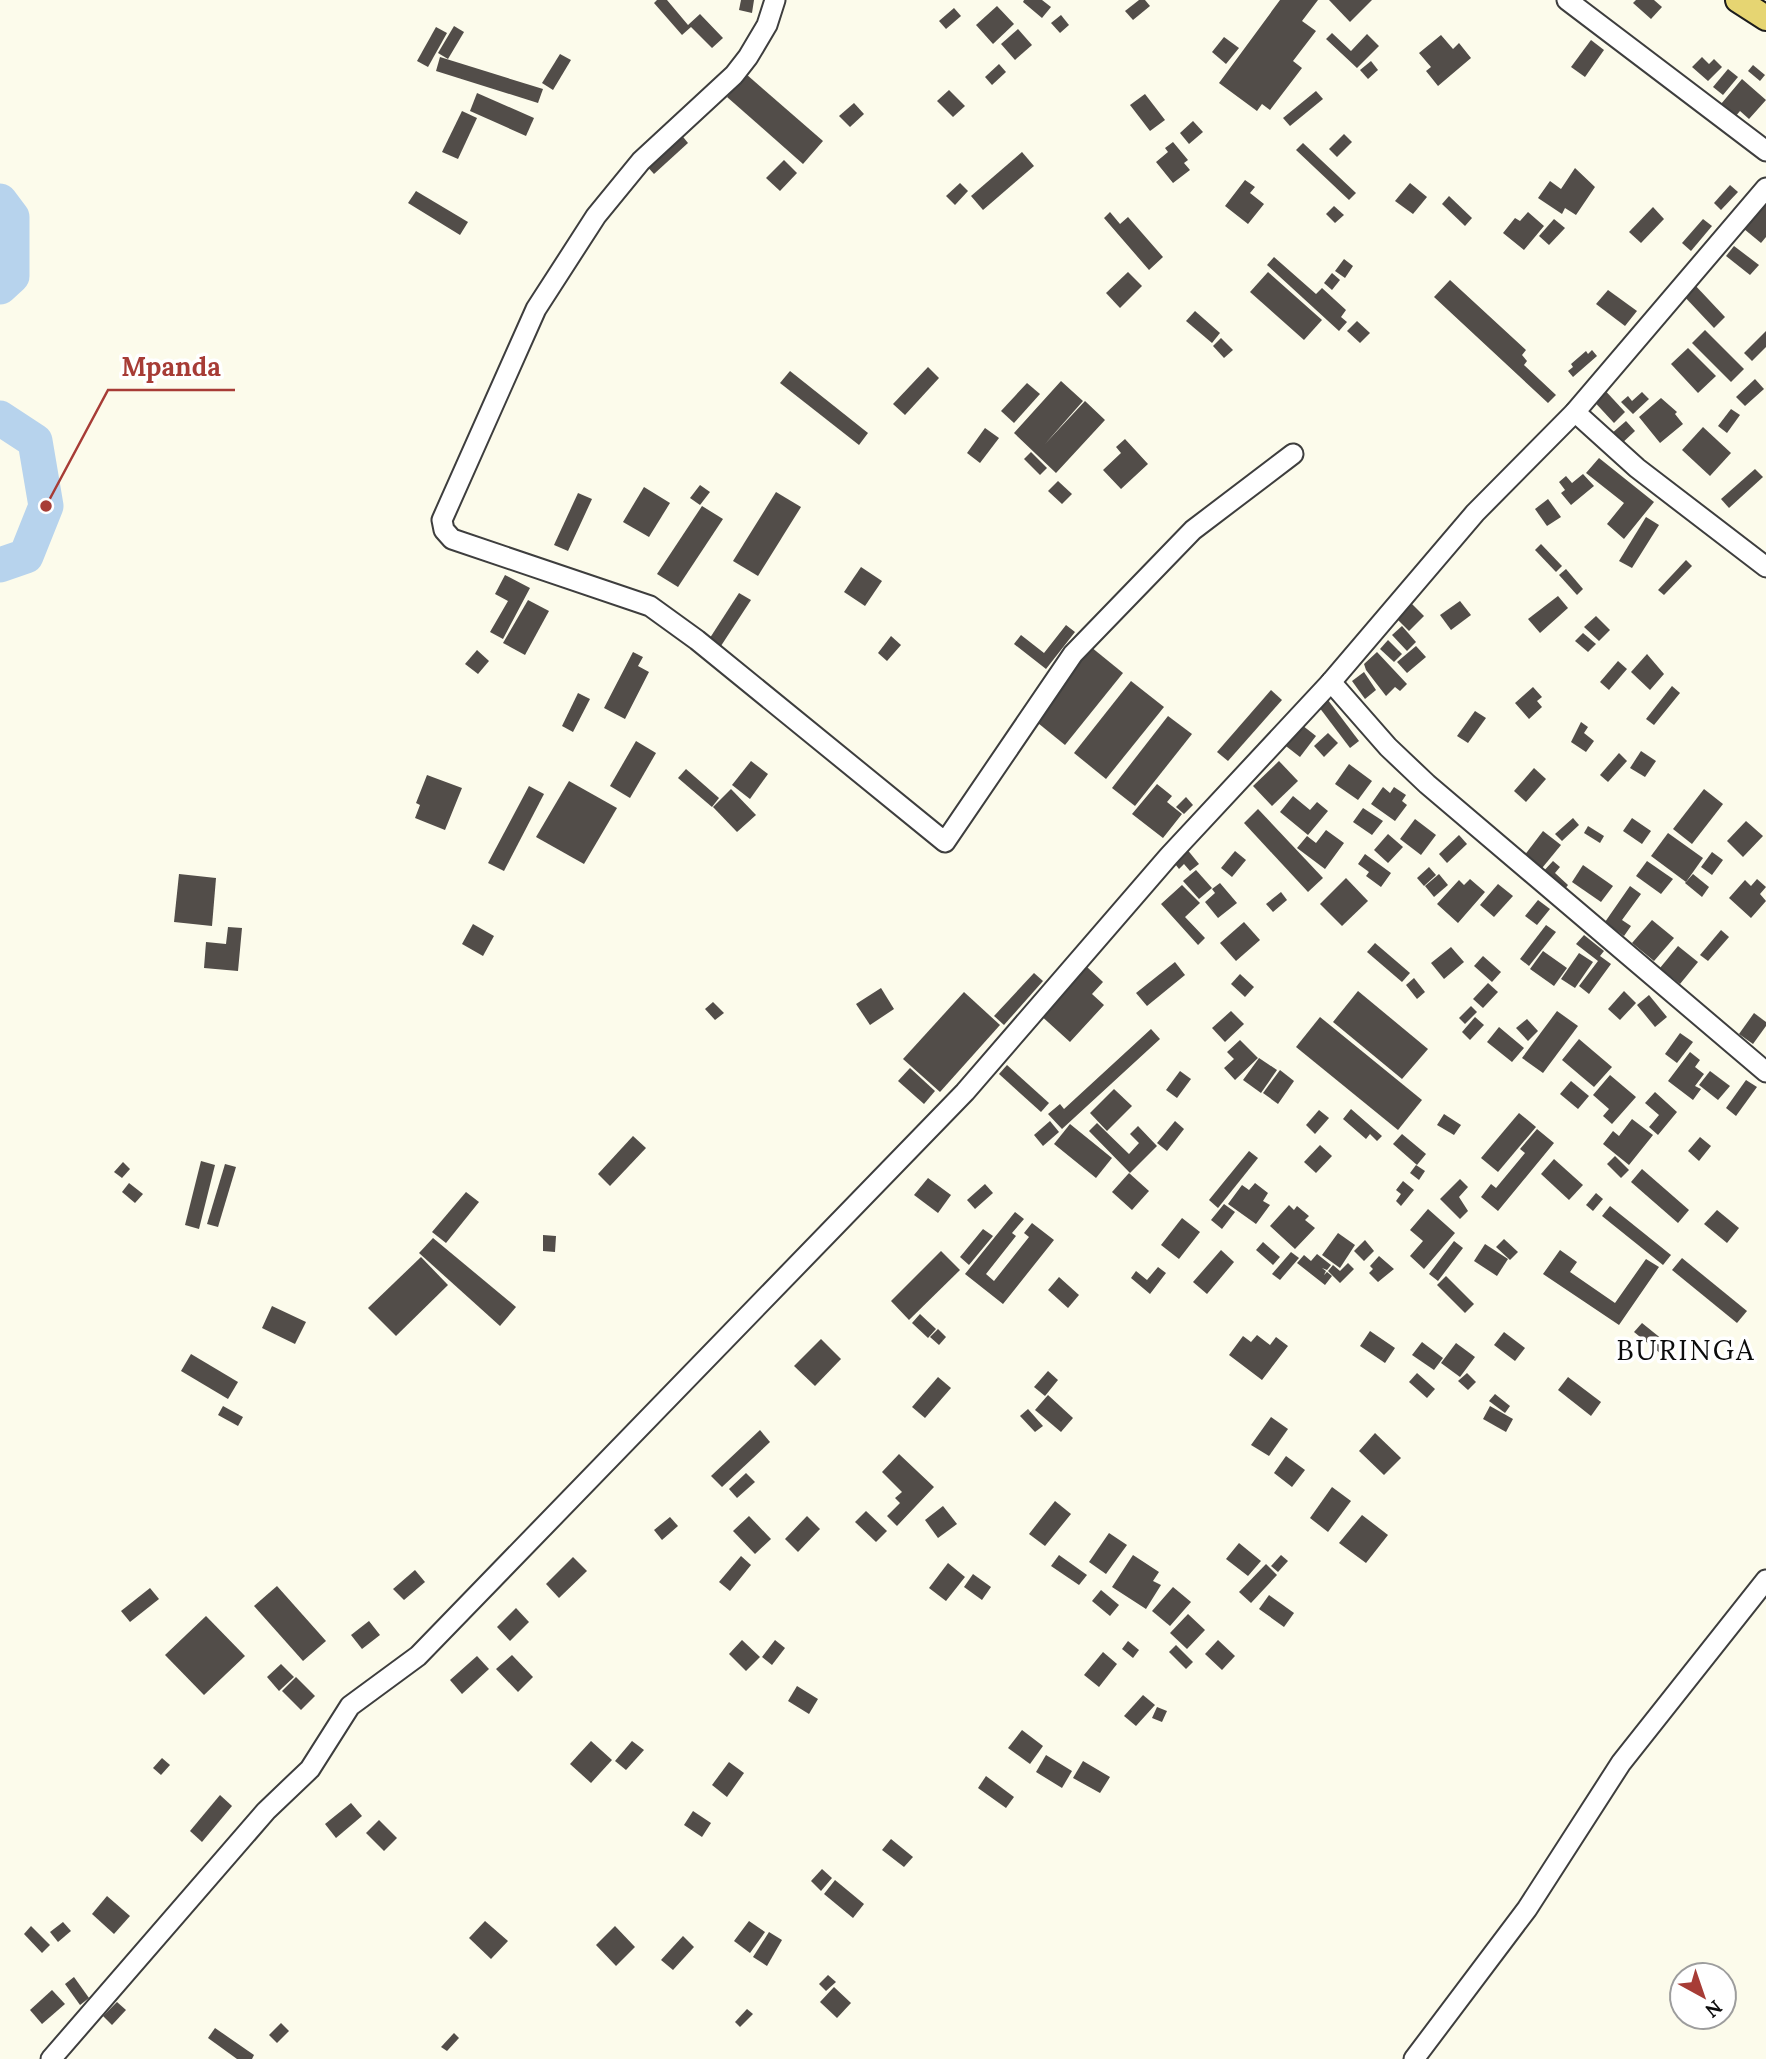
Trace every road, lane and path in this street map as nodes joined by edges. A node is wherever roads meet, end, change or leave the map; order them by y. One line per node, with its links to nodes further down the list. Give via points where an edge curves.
1 (775, 0): 8 (street, via 748,57 641,161 596,216 536,309 442,520 452,540 650,606 945,842 1073,654 1193,530)
2 (1567, 0): 5 (street)
3 (1738, 0): 4 (main road)
4 (1766, 18)
5 (1766, 151)
6 (1766, 188): 7 (street)
7 (1575, 412): 9 (street, via 1637,468); 10 (street, via 1475,513)
8 (1293, 454)
9 (1766, 567)
10 (1331, 682): 11 (street, via 1427,784); 13 (street, via 1170,856 965,1092 418,1656 350,1706 310,1769 266,1811)
11 (1766, 1072)
12 (1766, 1580): 14 (street, via 1621,1763 1527,1909)
13 (51, 2059)
14 (1414, 2059)

